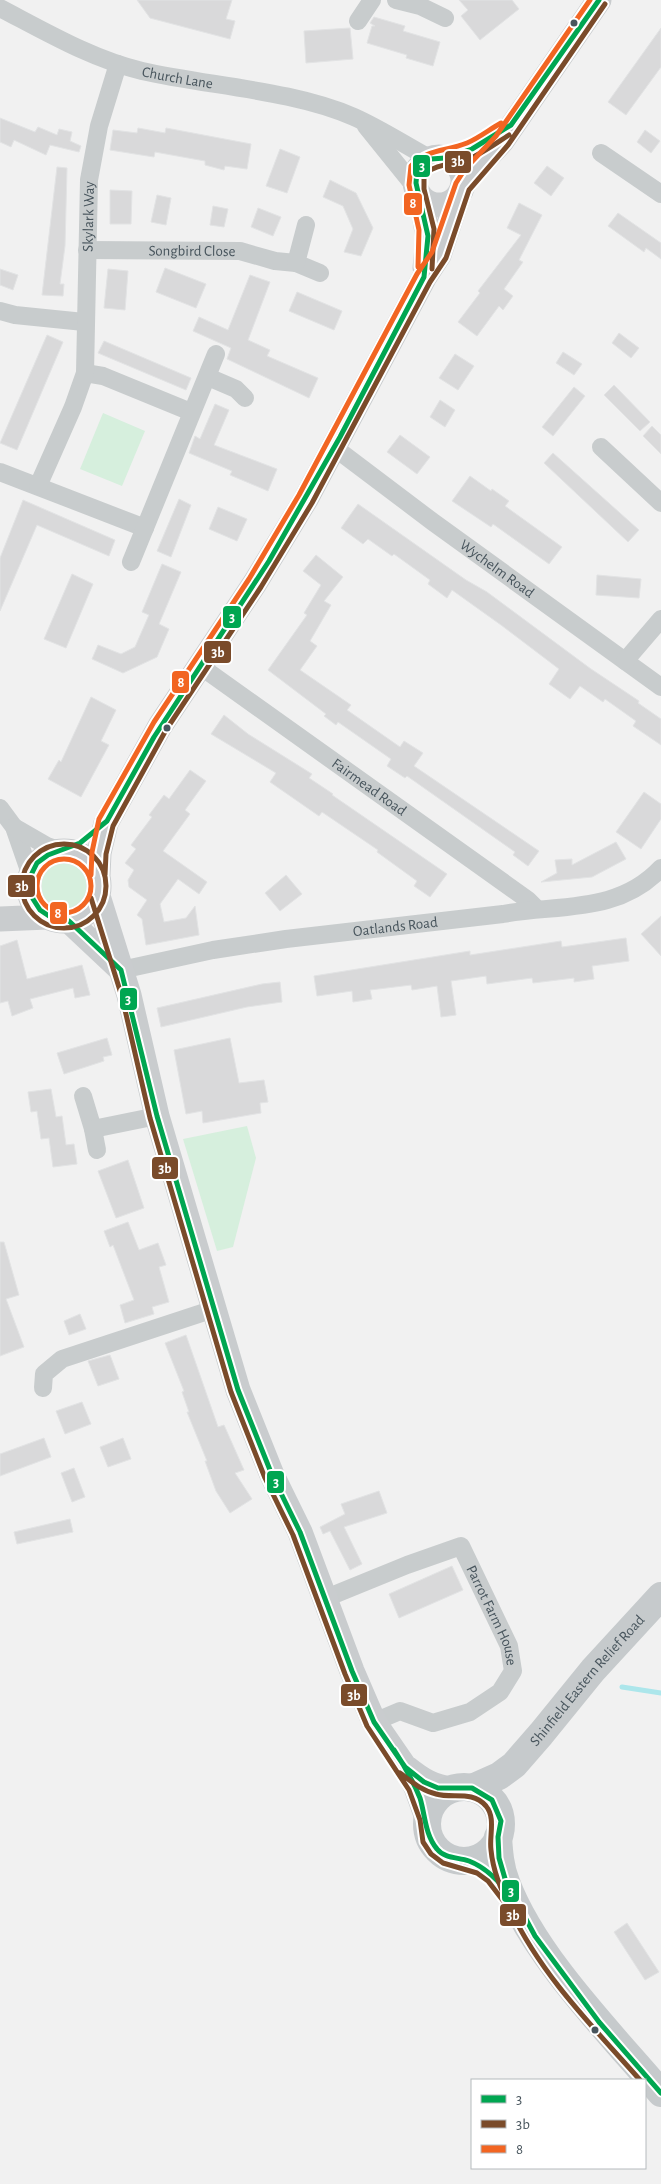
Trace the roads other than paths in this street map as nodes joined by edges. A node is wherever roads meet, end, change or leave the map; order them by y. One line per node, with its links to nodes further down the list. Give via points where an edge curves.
1 (372, 0): 6 (street)
2 (396, 0): 5 (street, via 420,6)
3 (599, 0): 9 (main road)
4 (0, 8): 7 (street, Church Lane)
5 (445, 18)
6 (358, 21)
7 (118, 64): 8 (street, Church Lane, via 304,102); 16 (street, Skylark Way, via 89,180)
8 (365, 123): 11 (street, Church Lane); 13 (street, Church Lane)
9 (511, 126): 11 (main road, via 472,149); 12 (main road)
10 (601, 153): 14 (street)
11 (438, 158): 12 (main road, via 454,162 459,169); 13 (main road, via 417,170)
12 (460, 192): 13 (main road, via 449,203 439,206 429,203); 19 (main road, via 439,255)
13 (418, 193): 19 (main road, via 428,238)
14 (661, 194)
15 (306, 225): 17 (street)
16 (87, 250): 17 (street, Songbird Close, via 240,251 275,262); 21 (street, Skylark Way)
17 (296, 263): 18 (street, Songbird Close)
18 (320, 273)
19 (424, 278): 28 (main road)
20 (0, 311): 21 (street)
21 (84, 322): 23 (street, Skylark Way)
22 (216, 354): 24 (street)
23 (85, 373): 26 (street, via 103,376); 30 (street, Skylark Way)
24 (208, 377): 25 (street, via 236,389); 26 (street)
25 (245, 398)
26 (191, 412): 32 (street)
27 (601, 447): 31 (street)
28 (335, 448): 35 (street, Wychelm Road); 36 (main road, via 256,583)
29 (0, 472): 30 (street)
30 (38, 486): 32 (street)
31 (661, 503)
32 (145, 528): 33 (street)
33 (131, 562)
34 (661, 619): 35 (street)
35 (625, 661): 37 (street, Wychelm Road)
36 (200, 666): 39 (main road, via 160,726); 45 (street, Fairmead Road)
37 (661, 687)
38 (0, 808): 40 (street)
39 (106, 823): 41 (main road); 44 (main road, via 99,854)
40 (14, 826): 41 (street, via 47,846); 43 (street)
41 (64, 851): 43 (main road, via 38,862); 44 (main road, via 80,855 91,863)
42 (661, 868): 45 (street, Oatlands Road, via 628,894 569,908)
43 (30, 881): 46 (main road, via 18,905); 47 (main road, via 32,899 38,910)
44 (98, 885): 47 (main road, via 87,913); 48 (main road)
45 (536, 908): 48 (street, Oatlands Road, via 232,948)
46 (1, 919): 47 (main road)
47 (58, 919): 48 (main road)
48 (120, 970): 50 (main road)
49 (83, 1096): 51 (street)
50 (157, 1116): 51 (street); 53 (main road)
51 (93, 1129): 52 (street)
52 (97, 1150)
53 (214, 1309): 54 (street, via 62,1359 44,1374); 56 (main road, via 254,1435 300,1532)
54 (43, 1388)
55 (661, 1596): 58 (main road, Shinfield Eastern Relief Road)
56 (326, 1598): 57 (main road); 57 (street, Parrot Farm House, via 407,1564 461,1546 509,1646 512,1671 500,1692 470,1712 433,1723 400,1711)
57 (374, 1722): 59 (main road)
58 (514, 1764): 60 (main road, Shinfield Eastern Relief Road, via 499,1776); 62 (main road, Shinfield Eastern Relief Road, via 501,1795)
59 (405, 1767): 60 (main road, via 438,1788); 61 (main road)
60 (462, 1789): 61 (main road, via 437,1798); 62 (main road, via 488,1796)
61 (427, 1818): 63 (main road, via 430,1840 438,1850 446,1856)
62 (498, 1824): 63 (main road, via 491,1849 483,1856); 64 (main road, via 500,1858 506,1882)
63 (466, 1860): 64 (main road, via 493,1876)
64 (518, 1906): 65 (main road, via 555,1966)
65 (661, 2093)

